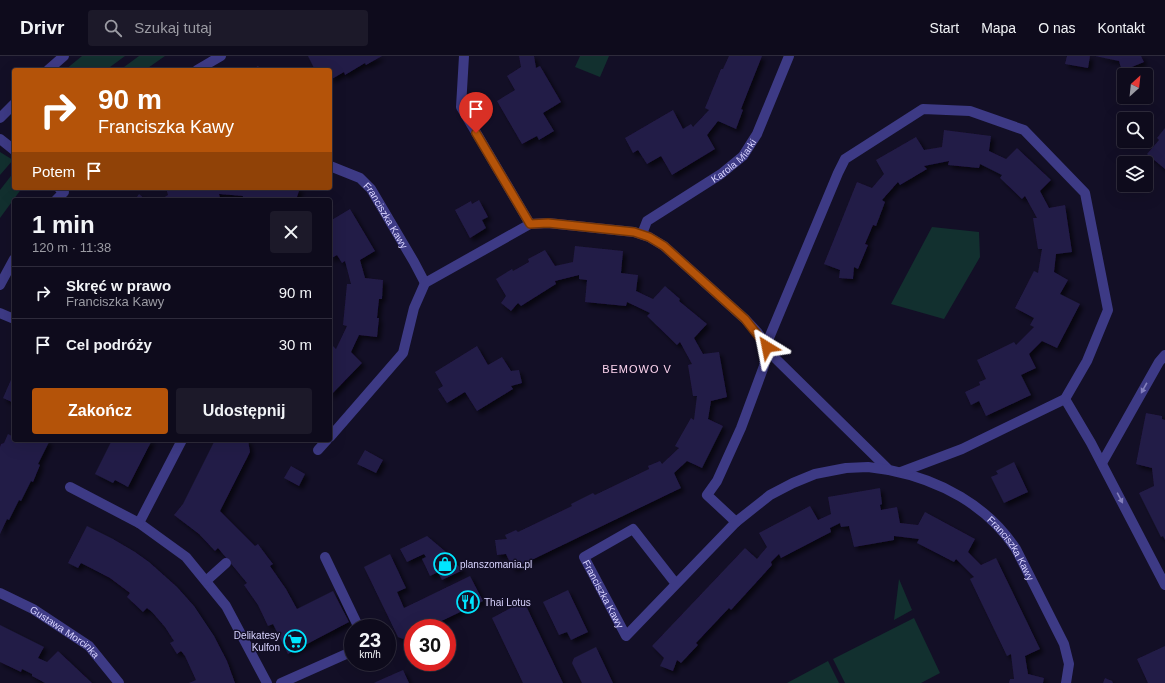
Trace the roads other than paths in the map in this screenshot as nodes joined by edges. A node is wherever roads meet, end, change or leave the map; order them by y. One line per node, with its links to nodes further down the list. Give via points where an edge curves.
1 (64, 56): 5 (street)
2 (221, 56): 6 (street)
3 (464, 56): 12 (street, via 461,107)
4 (788, 56): 13 (street, Karola Miarki, via 757,134 743,156 721,174 647,221)
5 (50, 68)
6 (200, 68)
7 (12, 106): 8 (street)
8 (0, 118)
9 (0, 139): 10 (street)
10 (12, 148)
11 (332, 167): 15 (street, Franciszka Kawy, via 360,178 371,189)
12 (530, 224): 13 (street, via 548,223); 15 (street)
13 (642, 234): 19 (street, via 664,246 728,303 752,326)
14 (12, 262): 16 (street)
15 (425, 284): 22 (street, via 414,308 403,353)
16 (0, 285)
17 (0, 313): 18 (street)
18 (12, 318)
19 (767, 347): 21 (street, via 845,159 923,109 970,111 1024,130 1085,193 1108,310 1087,361); 27 (street, via 776,360); 30 (street, via 764,366 741,428 717,481 707,495)
20 (1165, 355): 26 (street, one-way to 26)
21 (1066, 400): 26 (street); 28 (street, via 962,449)
22 (332, 435)
23 (181, 442): 31 (street)
24 (325, 442): 25 (street)
25 (318, 450)
26 (1102, 463): 36 (street, one-way to 36)
27 (889, 470): 28 (street, Franciszka Kawy); 30 (street, Franciszka Kawy, via 868,467 846,468 815,474 770,495)
28 (901, 472): 43 (street, Franciszka Kawy, via 937,484 971,502 1008,536 1064,644 1069,664)
29 (70, 487): 31 (street)
30 (736, 522): 35 (street, Franciszka Kawy)
31 (139, 523): 34 (street, via 186,556)
32 (325, 557): 38 (street)
33 (226, 563): 34 (street)
34 (206, 581): 41 (street, via 226,606)
35 (676, 584): 35 (street, Franciszka Kawy, via 633,529 584,557 626,636)
36 (1165, 585)
37 (0, 593): 40 (street, Gustawa Morcinka, via 33,609 88,646)
38 (355, 619)
39 (344, 655): 42 (street)
40 (119, 683)
41 (267, 683)
42 (281, 683)
43 (1066, 683)

